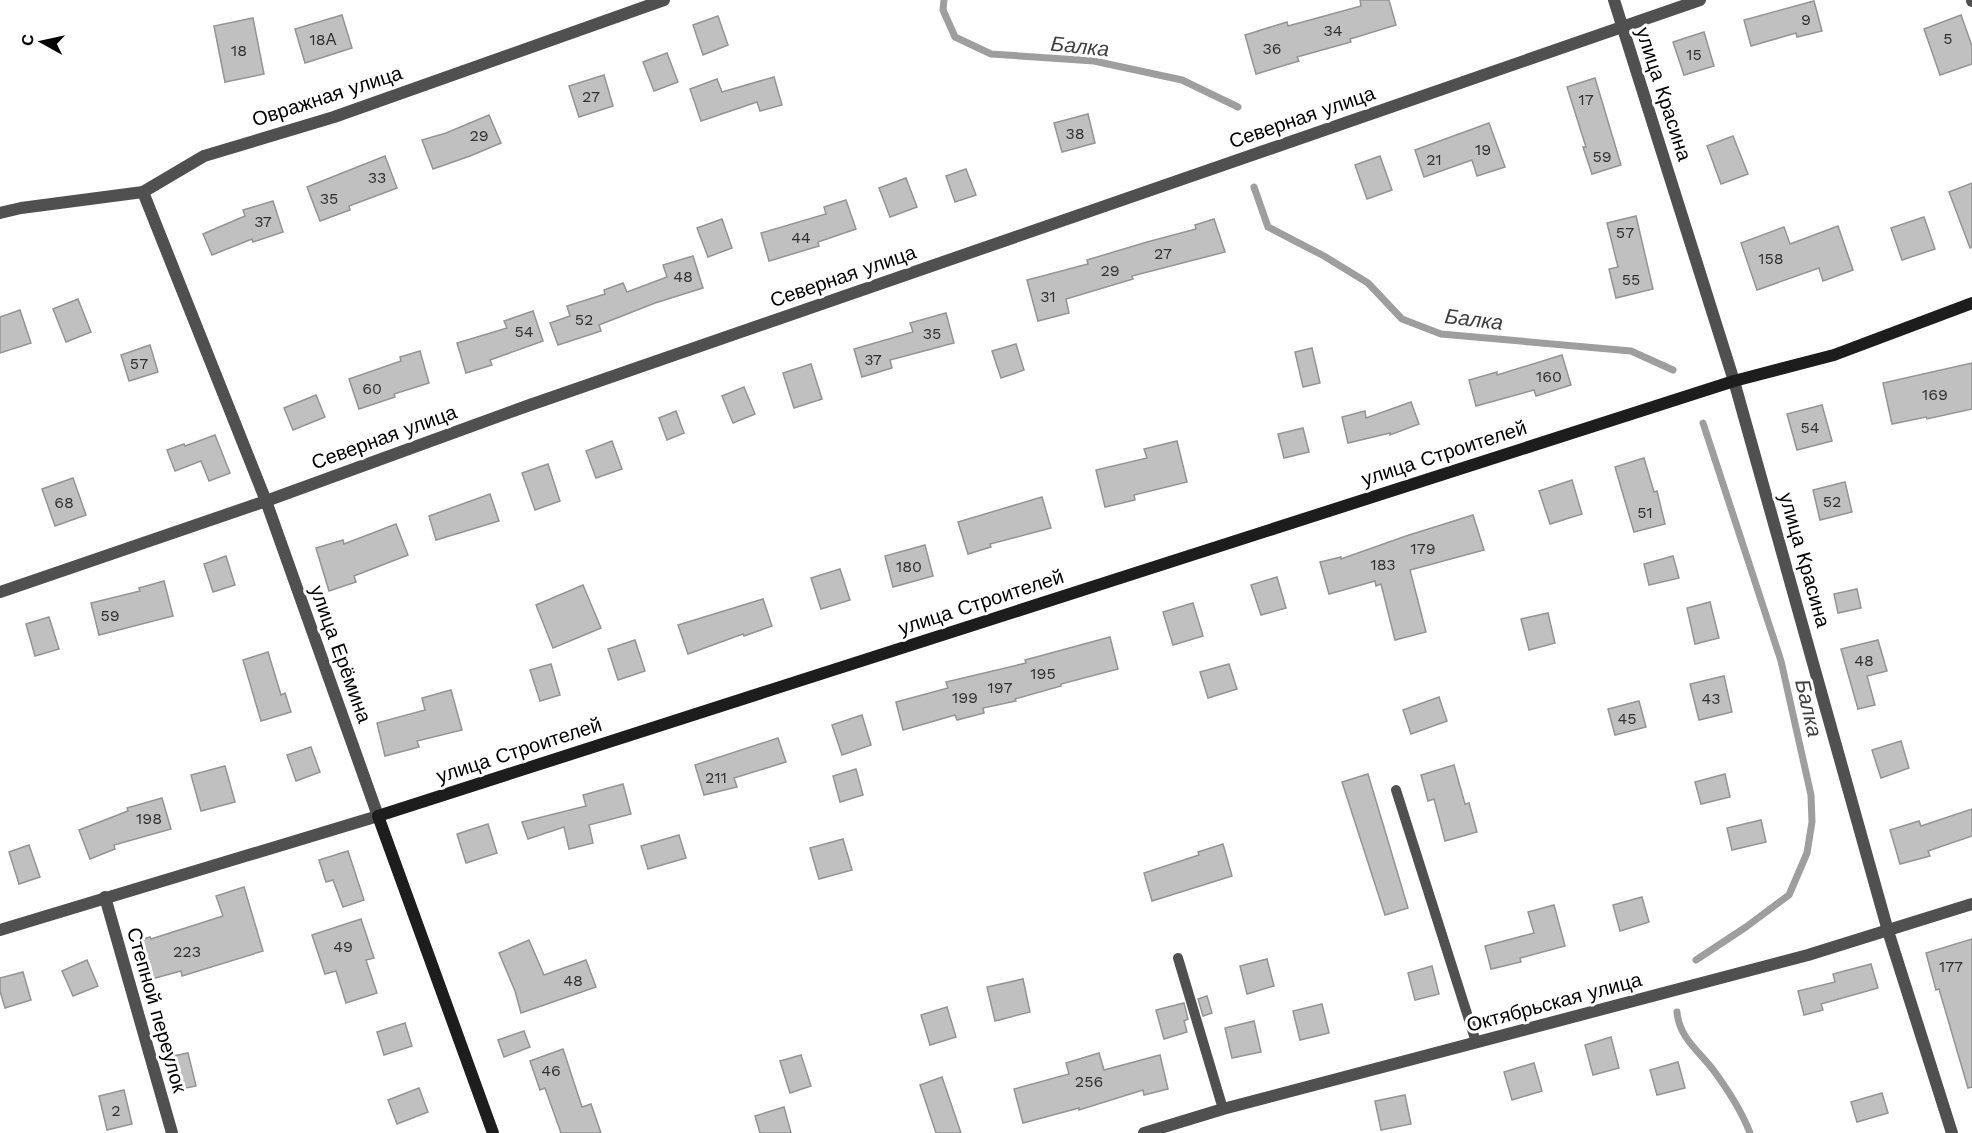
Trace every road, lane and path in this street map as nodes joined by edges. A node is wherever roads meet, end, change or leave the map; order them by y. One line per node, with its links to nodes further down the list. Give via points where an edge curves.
1 (664, 0): 5 (street, Овражная улица, via 334,117 204,156)
2 (1614, 0): 4 (street, улица Красина)
3 (1700, 0): 4 (street, Северная улица)
4 (1622, 27): 8 (street, улица Красина); 9 (street, Северная улица, via 527,405)
5 (142, 192): 6 (street, Овражная улица); 9 (street, улица Ерёмина)
6 (0, 213)
7 (1972, 303): 8 (street, улица Строителей, via 1834,356)
8 (1734, 381): 12 (street, улица Строителей); 16 (street, улица Красина)
9 (266, 501): 10 (street, Северная улица); 12 (street, улица Ерёмина)
10 (0, 592)
11 (1396, 790): 18 (lane)
12 (378, 816): 13 (street, улица Строителей); 21 (street, улица Ерёмина)
13 (105, 897): 15 (street, улица Строителей); 20 (street, Степной переулок)
14 (1972, 904): 16 (street, Октябрьская улица)
15 (0, 930)
16 (1888, 931): 18 (street, Октябрьская улица, via 1808,956); 23 (street, улица Красина)
17 (1178, 958): 19 (lane)
18 (1476, 1042): 19 (street, Октябрьская улица)
19 (1223, 1109): 22 (street, Октябрьская улица)
20 (172, 1133)
21 (493, 1133)
22 (1144, 1133)
23 (1952, 1133)

